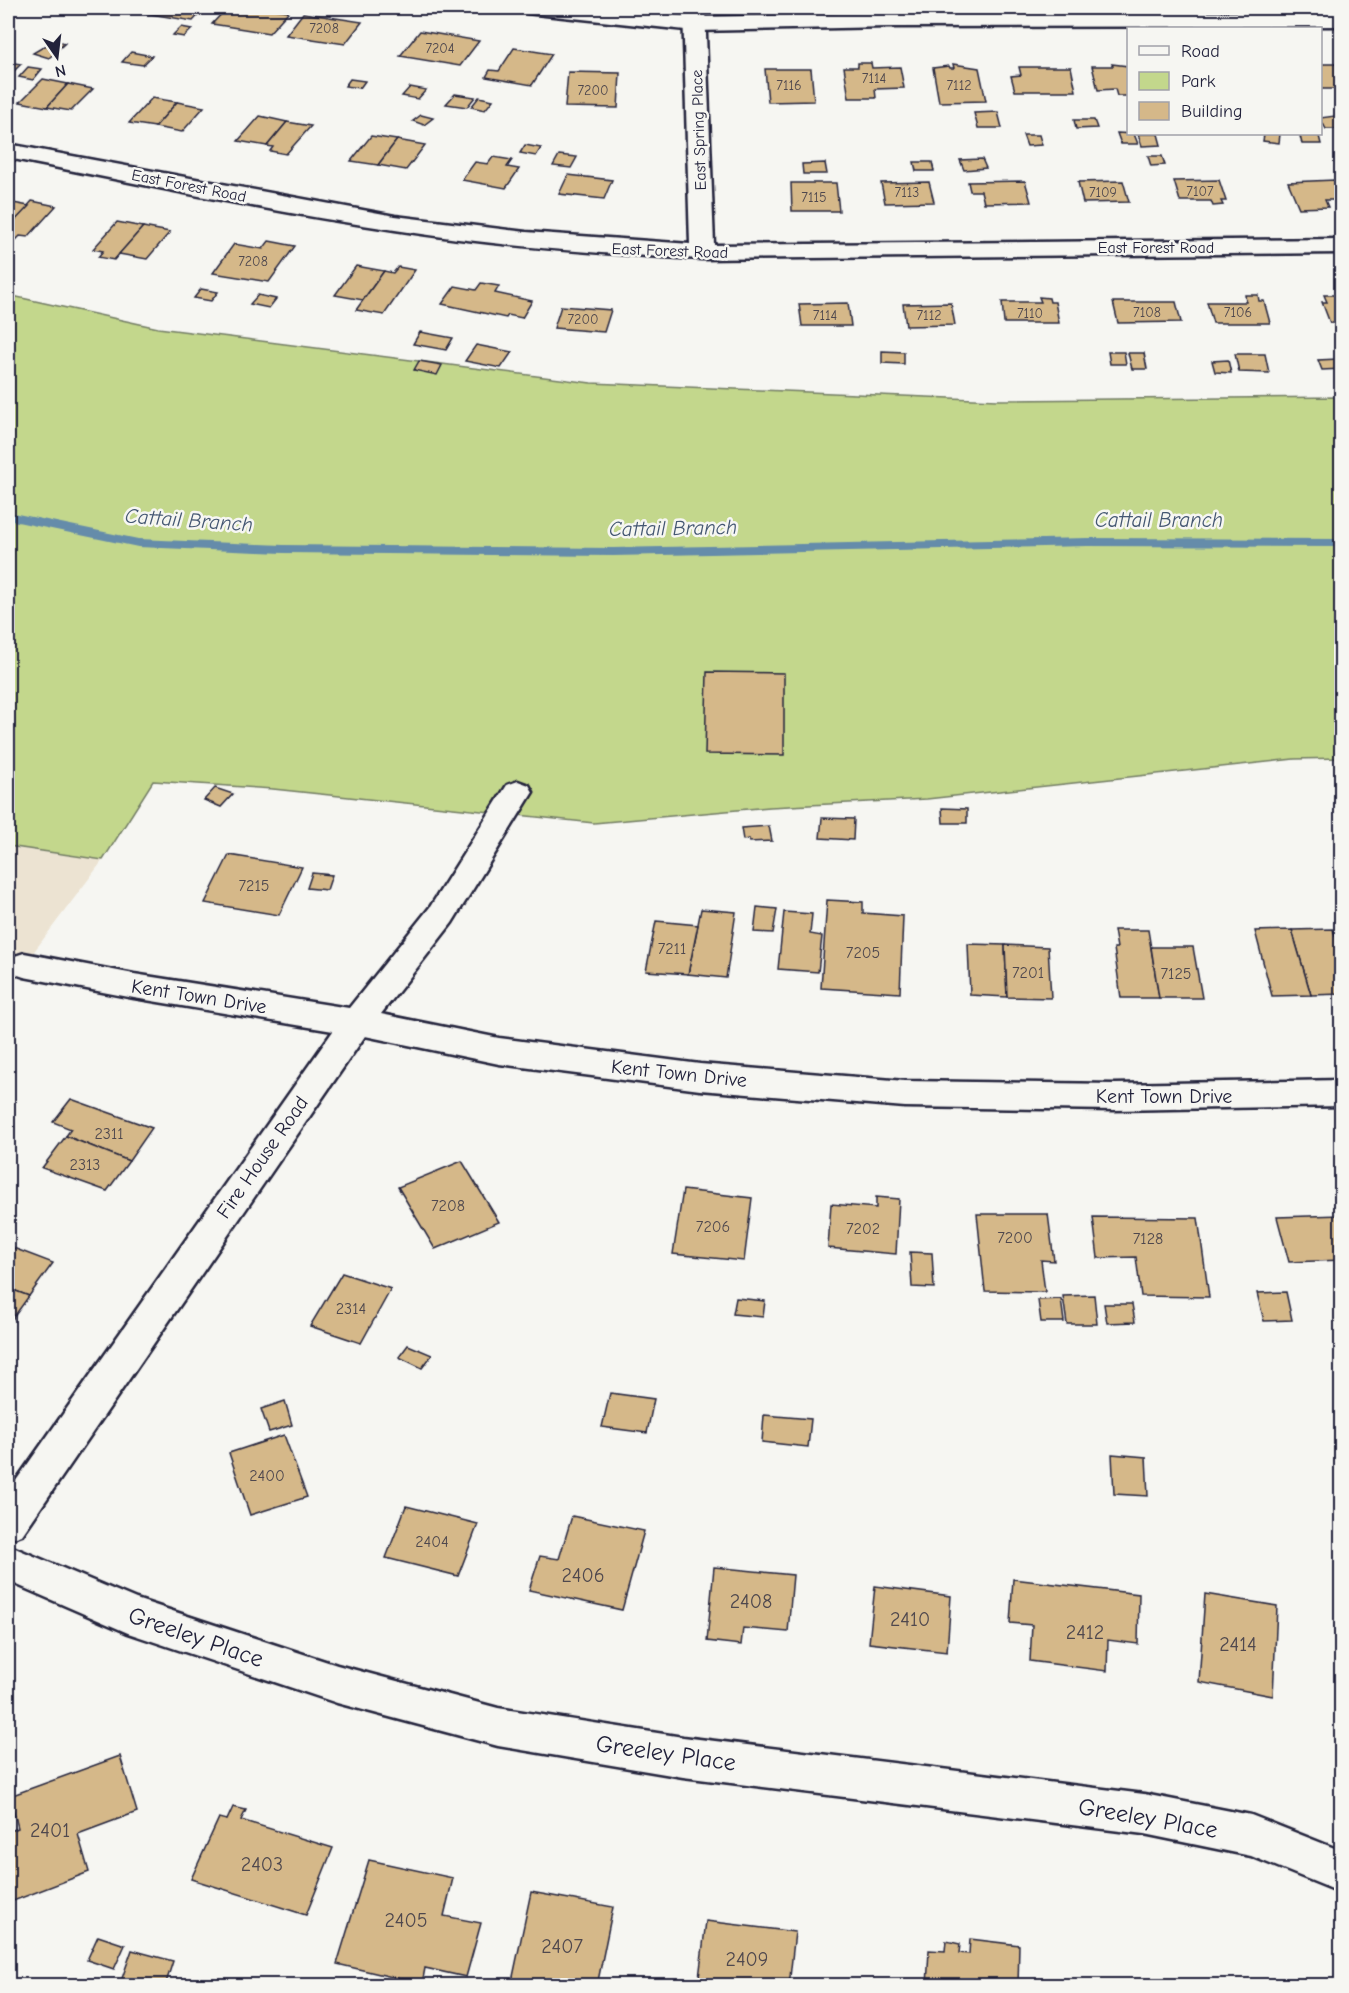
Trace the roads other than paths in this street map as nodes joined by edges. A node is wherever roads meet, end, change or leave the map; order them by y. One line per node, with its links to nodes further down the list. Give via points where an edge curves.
1 (536, 8): 2 (street)
2 (694, 16): 3 (street, via 888,20); 6 (street, East Spring Place)
3 (1341, 19)
4 (8, 151): 6 (street, East Forest Road, via 363,218 543,241)
5 (1341, 246): 6 (street, East Forest Road)
6 (702, 252)
7 (518, 792): 9 (street, Fire House Road, via 441,915)
8 (24, 965): 9 (street, Kent Town Drive)
9 (357, 1022): 10 (street, Kent Town Drive, via 499,1050 700,1077 905,1094); 11 (street, Fire House Road)
10 (1341, 1094)
11 (8, 1522)
12 (8, 1563): 13 (street, Greeley Place, via 128,1615 337,1684 498,1727 683,1757 1144,1814 1251,1836)
13 (1341, 1872)

